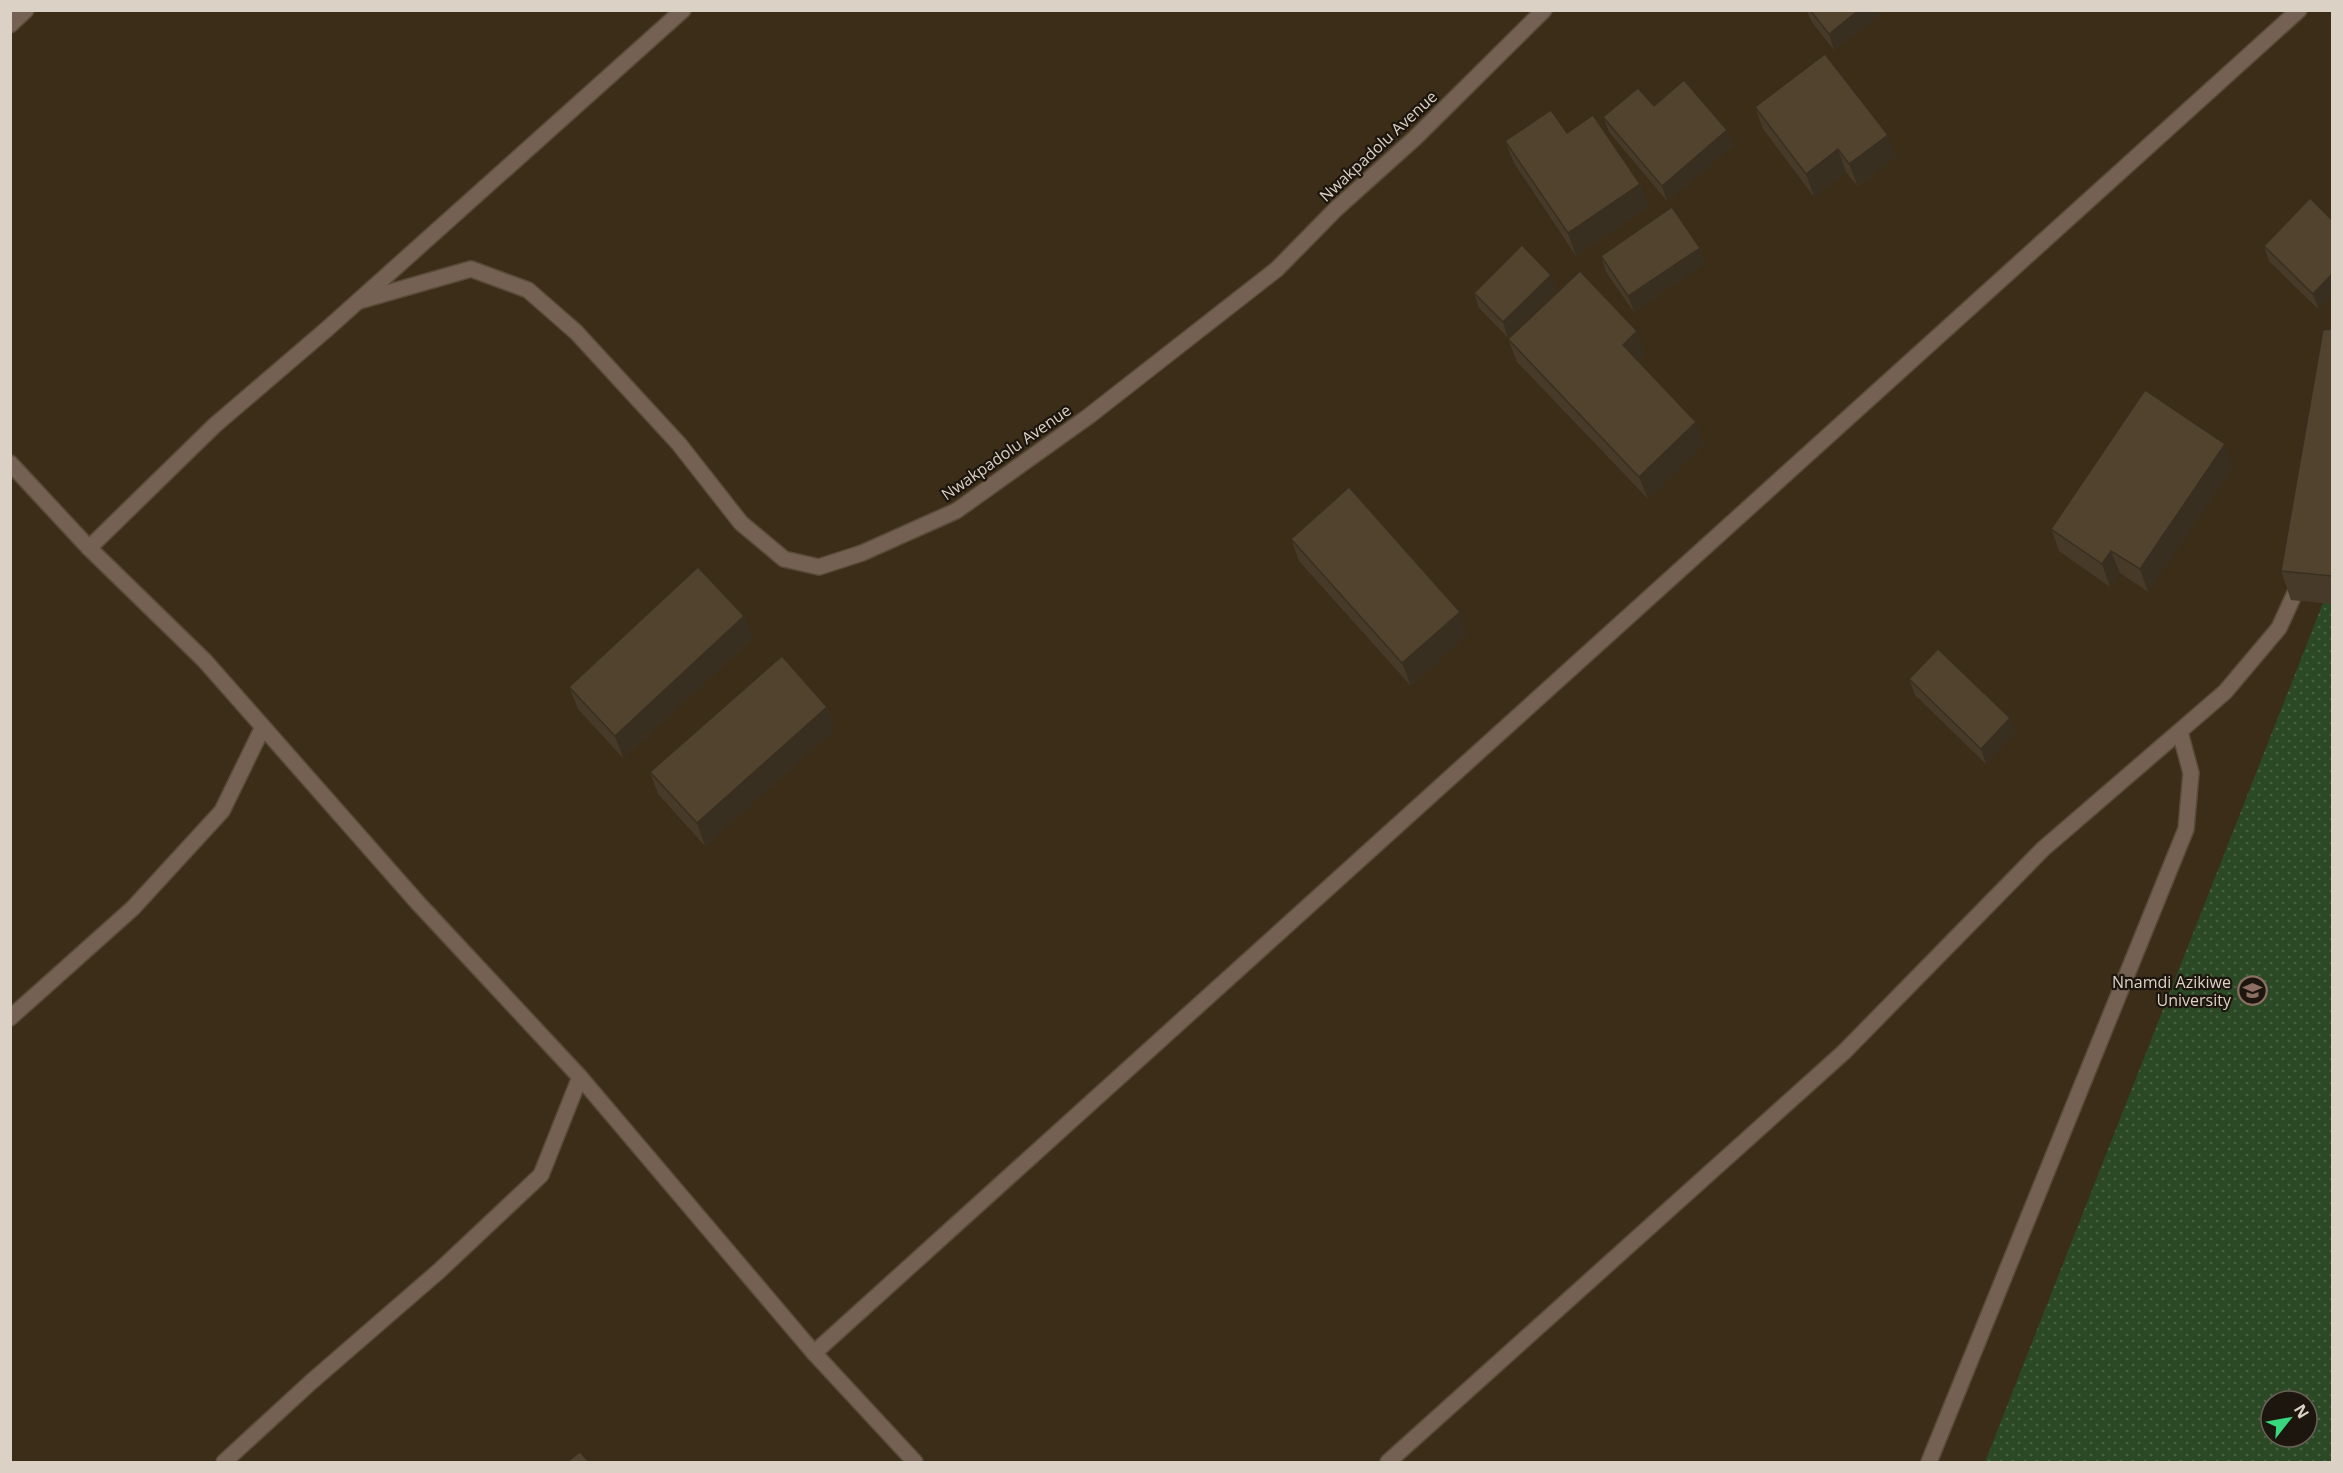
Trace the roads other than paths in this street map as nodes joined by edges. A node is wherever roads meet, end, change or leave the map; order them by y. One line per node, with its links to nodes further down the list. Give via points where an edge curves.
1 (26, 10): 5 (street)
2 (683, 10): 6 (street)
3 (1544, 10): 6 (street, Nwakpadolu Avenue, via 1276,269 1089,416 956,511 862,553 819,567 784,559 741,523 679,444 576,332 528,290 471,269)
4 (2299, 10): 14 (street)
5 (10, 25)
6 (358, 301): 8 (street, via 215,425)
7 (10, 463): 8 (street)
8 (89, 548): 10 (street, via 205,661)
9 (2306, 568): 11 (street, via 2279,628 2225,692)
10 (263, 727): 12 (street, via 222,811 133,908); 13 (street, via 418,903)
11 (2180, 732): 17 (street, via 2043,849 1844,1052); 18 (street, via 2191,773 2186,830)
12 (10, 1018)
13 (580, 1077): 14 (street); 15 (street, via 541,1176)
14 (814, 1353): 16 (street)
15 (224, 1462)
16 (915, 1462)
17 (1388, 1462)
18 (1929, 1462)

